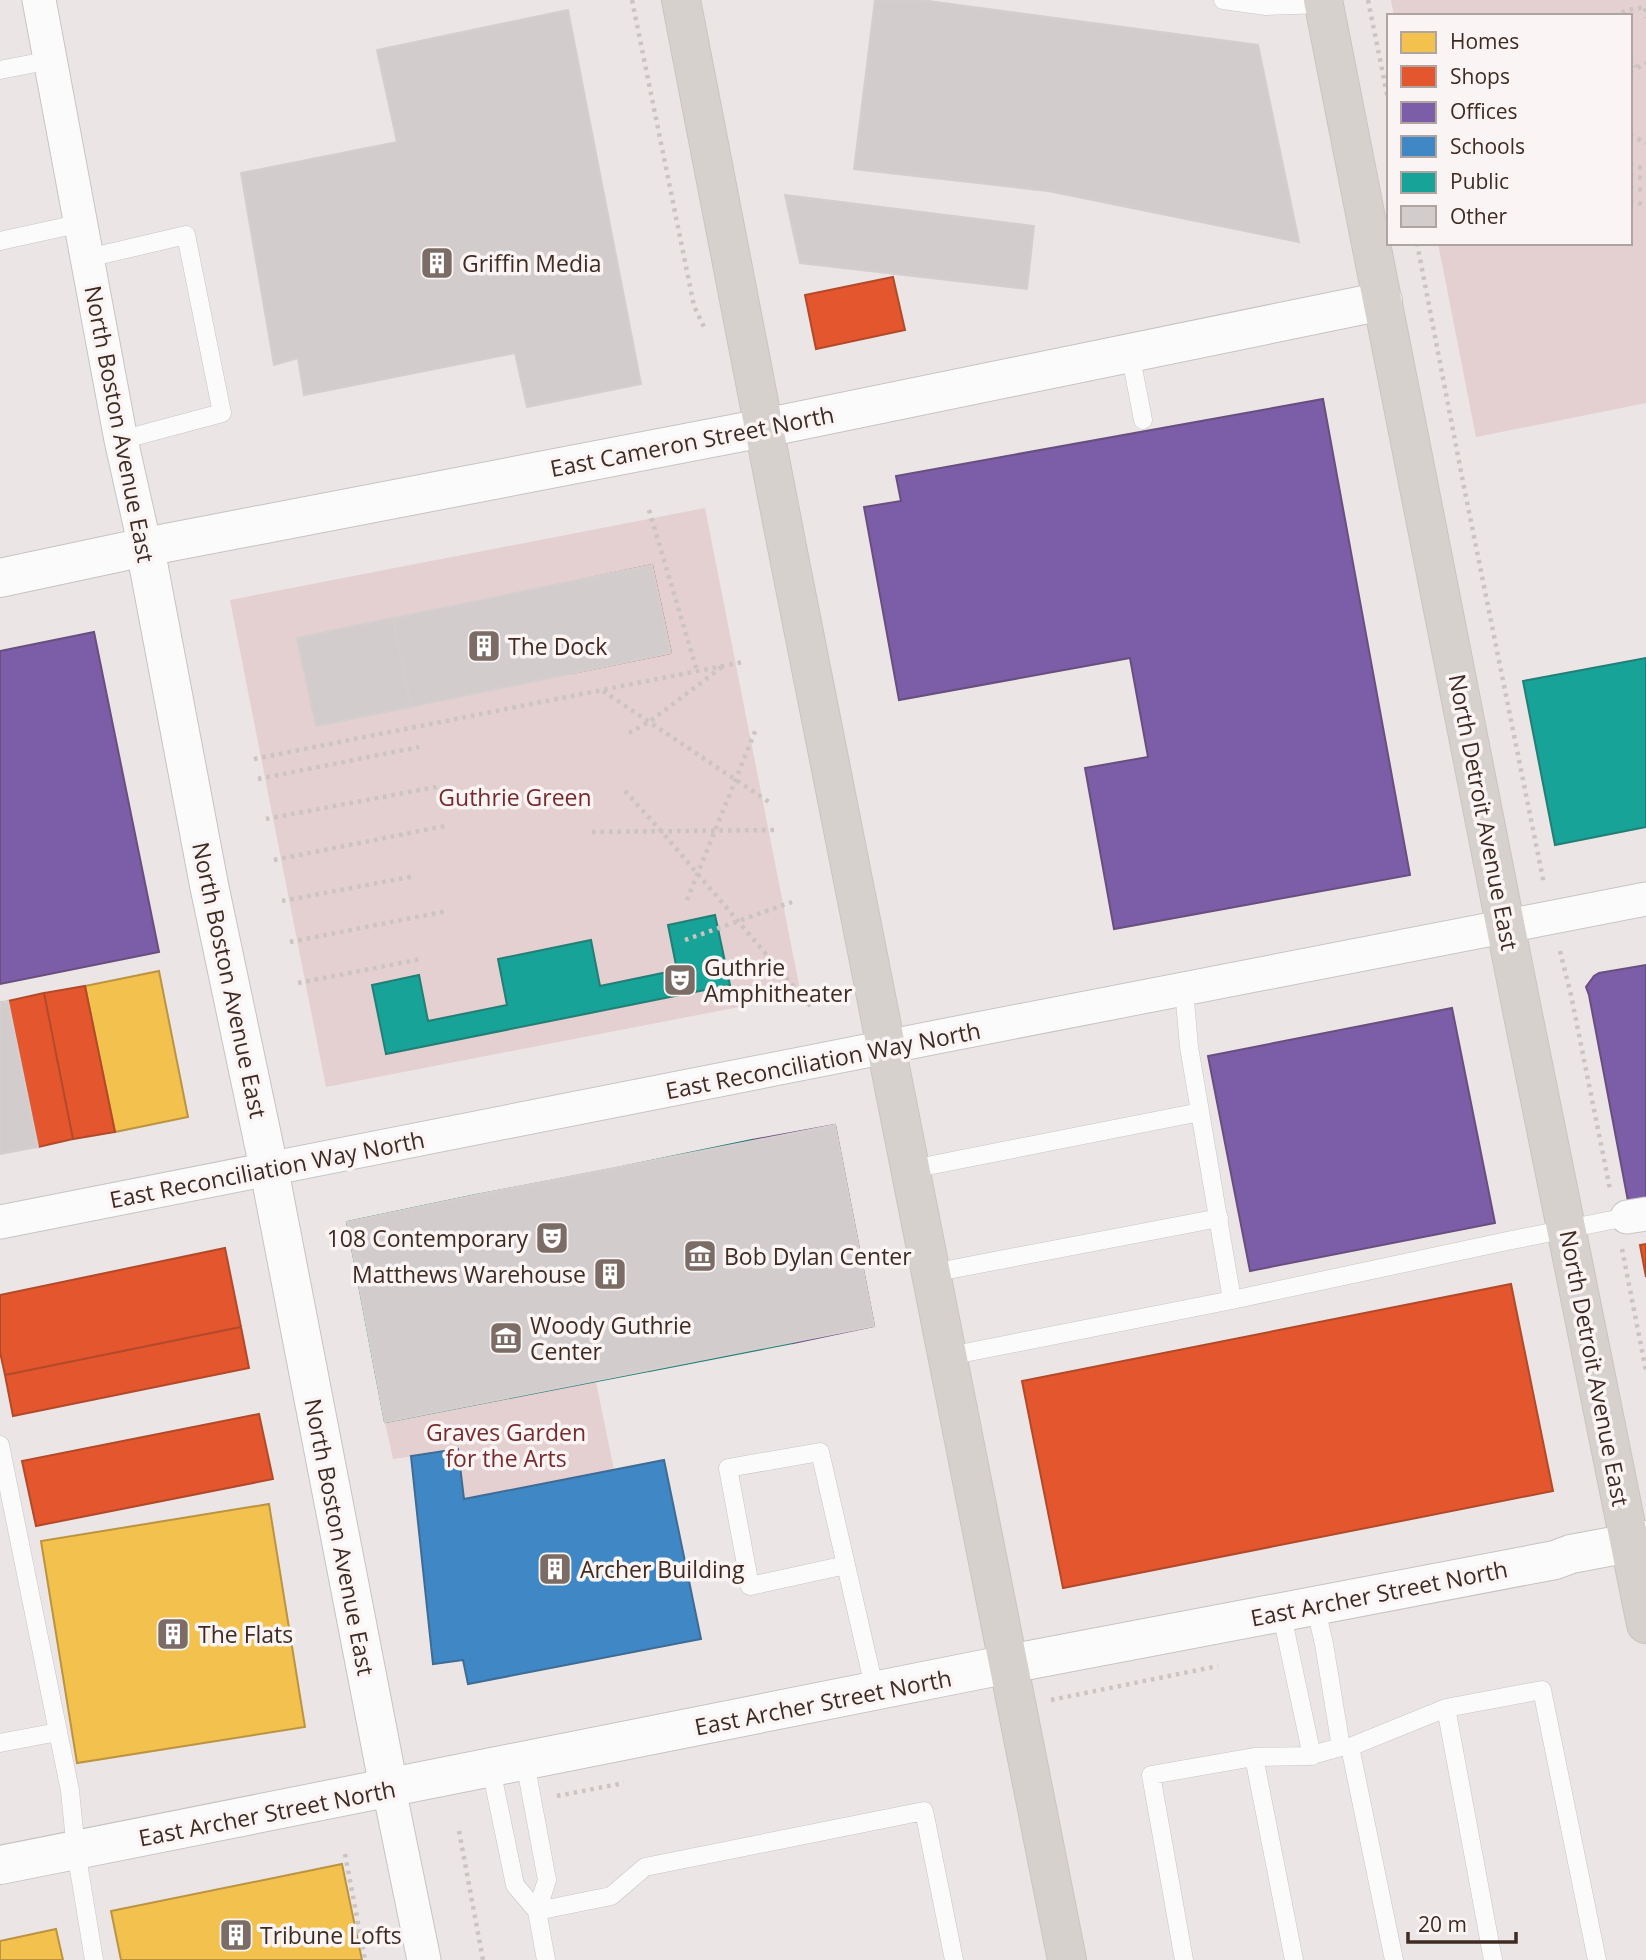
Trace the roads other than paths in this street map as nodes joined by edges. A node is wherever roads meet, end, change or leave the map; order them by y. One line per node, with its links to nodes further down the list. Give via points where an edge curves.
1 (39, 0): 5 (street, North Boston Avenue East)
2 (681, 0): 13 (main road)
3 (1223, 0): 4 (lane, via 1266,6)
4 (1323, 2): 10 (main road, North Detroit Avenue East)
5 (51, 60): 6 (lane); 7 (street, North Boston Avenue East)
6 (0, 70)
7 (82, 223): 8 (lane); 9 (street, North Boston Avenue East)
8 (0, 241)
9 (88, 258): 14 (street, North Boston Avenue East); 14 (lane, via 186,235 222,413)
10 (1383, 301): 11 (street, East Cameron Street North); 18 (main road, North Detroit Avenue East)
11 (1130, 353): 12 (lane); 13 (street, East Cameron Street North)
12 (1143, 420)
13 (764, 428): 15 (street, East Cameron Street North); 20 (main road)
14 (121, 440): 15 (street, North Boston Avenue East)
15 (145, 547): 16 (street, East Cameron Street North); 22 (street, North Boston Avenue East)
16 (0, 578)
17 (1646, 899): 18 (street, East Reconciliation Way North)
18 (1507, 928): 19 (street, East Reconciliation Way North); 27 (main road, North Detroit Avenue East)
19 (1185, 989): 20 (street, East Reconciliation Way North); 21 (lane)
20 (886, 1047): 22 (street, East Reconciliation Way North); 23 (main road)
21 (1200, 1112): 23 (lane); 25 (lane)
22 (269, 1169): 26 (street, East Reconciliation Way North); 45 (street, North Boston Avenue East)
23 (912, 1169): 28 (main road)
24 (1630, 1217): 27 (lane)
25 (1219, 1218): 28 (lane); 29 (lane)
26 (0, 1222)
27 (1567, 1229): 29 (lane); 32 (main road, North Detroit Avenue East)
28 (932, 1273): 30 (main road)
29 (1232, 1300): 30 (lane)
30 (948, 1356): 36 (main road)
31 (0, 1446): 39 (lane)
32 (1638, 1542): 34 (street, East Archer Street North); 35 (main road, North Detroit Avenue East)
33 (846, 1565): 33 (lane, via 820,1452 728,1468 750,1586); 37 (lane)
34 (1298, 1608): 36 (street, East Archer Street North); 41 (lane, via 1324,1644); 42 (lane)
35 (1646, 1625)
36 (1009, 1664): 37 (street, East Archer Street North); 53 (main road)
37 (875, 1691): 44 (street, East Archer Street North)
38 (1446, 1708): 41 (lane); 57 (lane); 58 (lane, via 1542,1690)
39 (58, 1732): 40 (lane); 46 (lane, via 70,1791)
40 (0, 1743)
41 (1346, 1747): 42 (lane); 56 (lane)
42 (1312, 1756): 43 (lane)
43 (1254, 1757): 54 (lane, via 1151,1775); 55 (lane)
44 (508, 1765): 45 (street, East Archer Street North); 48 (lane, via 547,1880); 48 (lane, via 515,1885)
45 (389, 1789): 46 (street, East Archer Street North); 50 (street, North Boston Avenue East)
46 (75, 1851): 47 (street, East Archer Street North); 49 (lane)
47 (0, 1866)
48 (537, 1911): 51 (lane); 52 (lane, via 611,1896 645,1867 924,1811)
49 (94, 1960)
50 (424, 1960)
51 (546, 1960)
52 (954, 1960)
53 (1068, 1960)
54 (1184, 1960)
55 (1294, 1960)
56 (1394, 1960)
57 (1493, 1960)
58 (1597, 1960)

